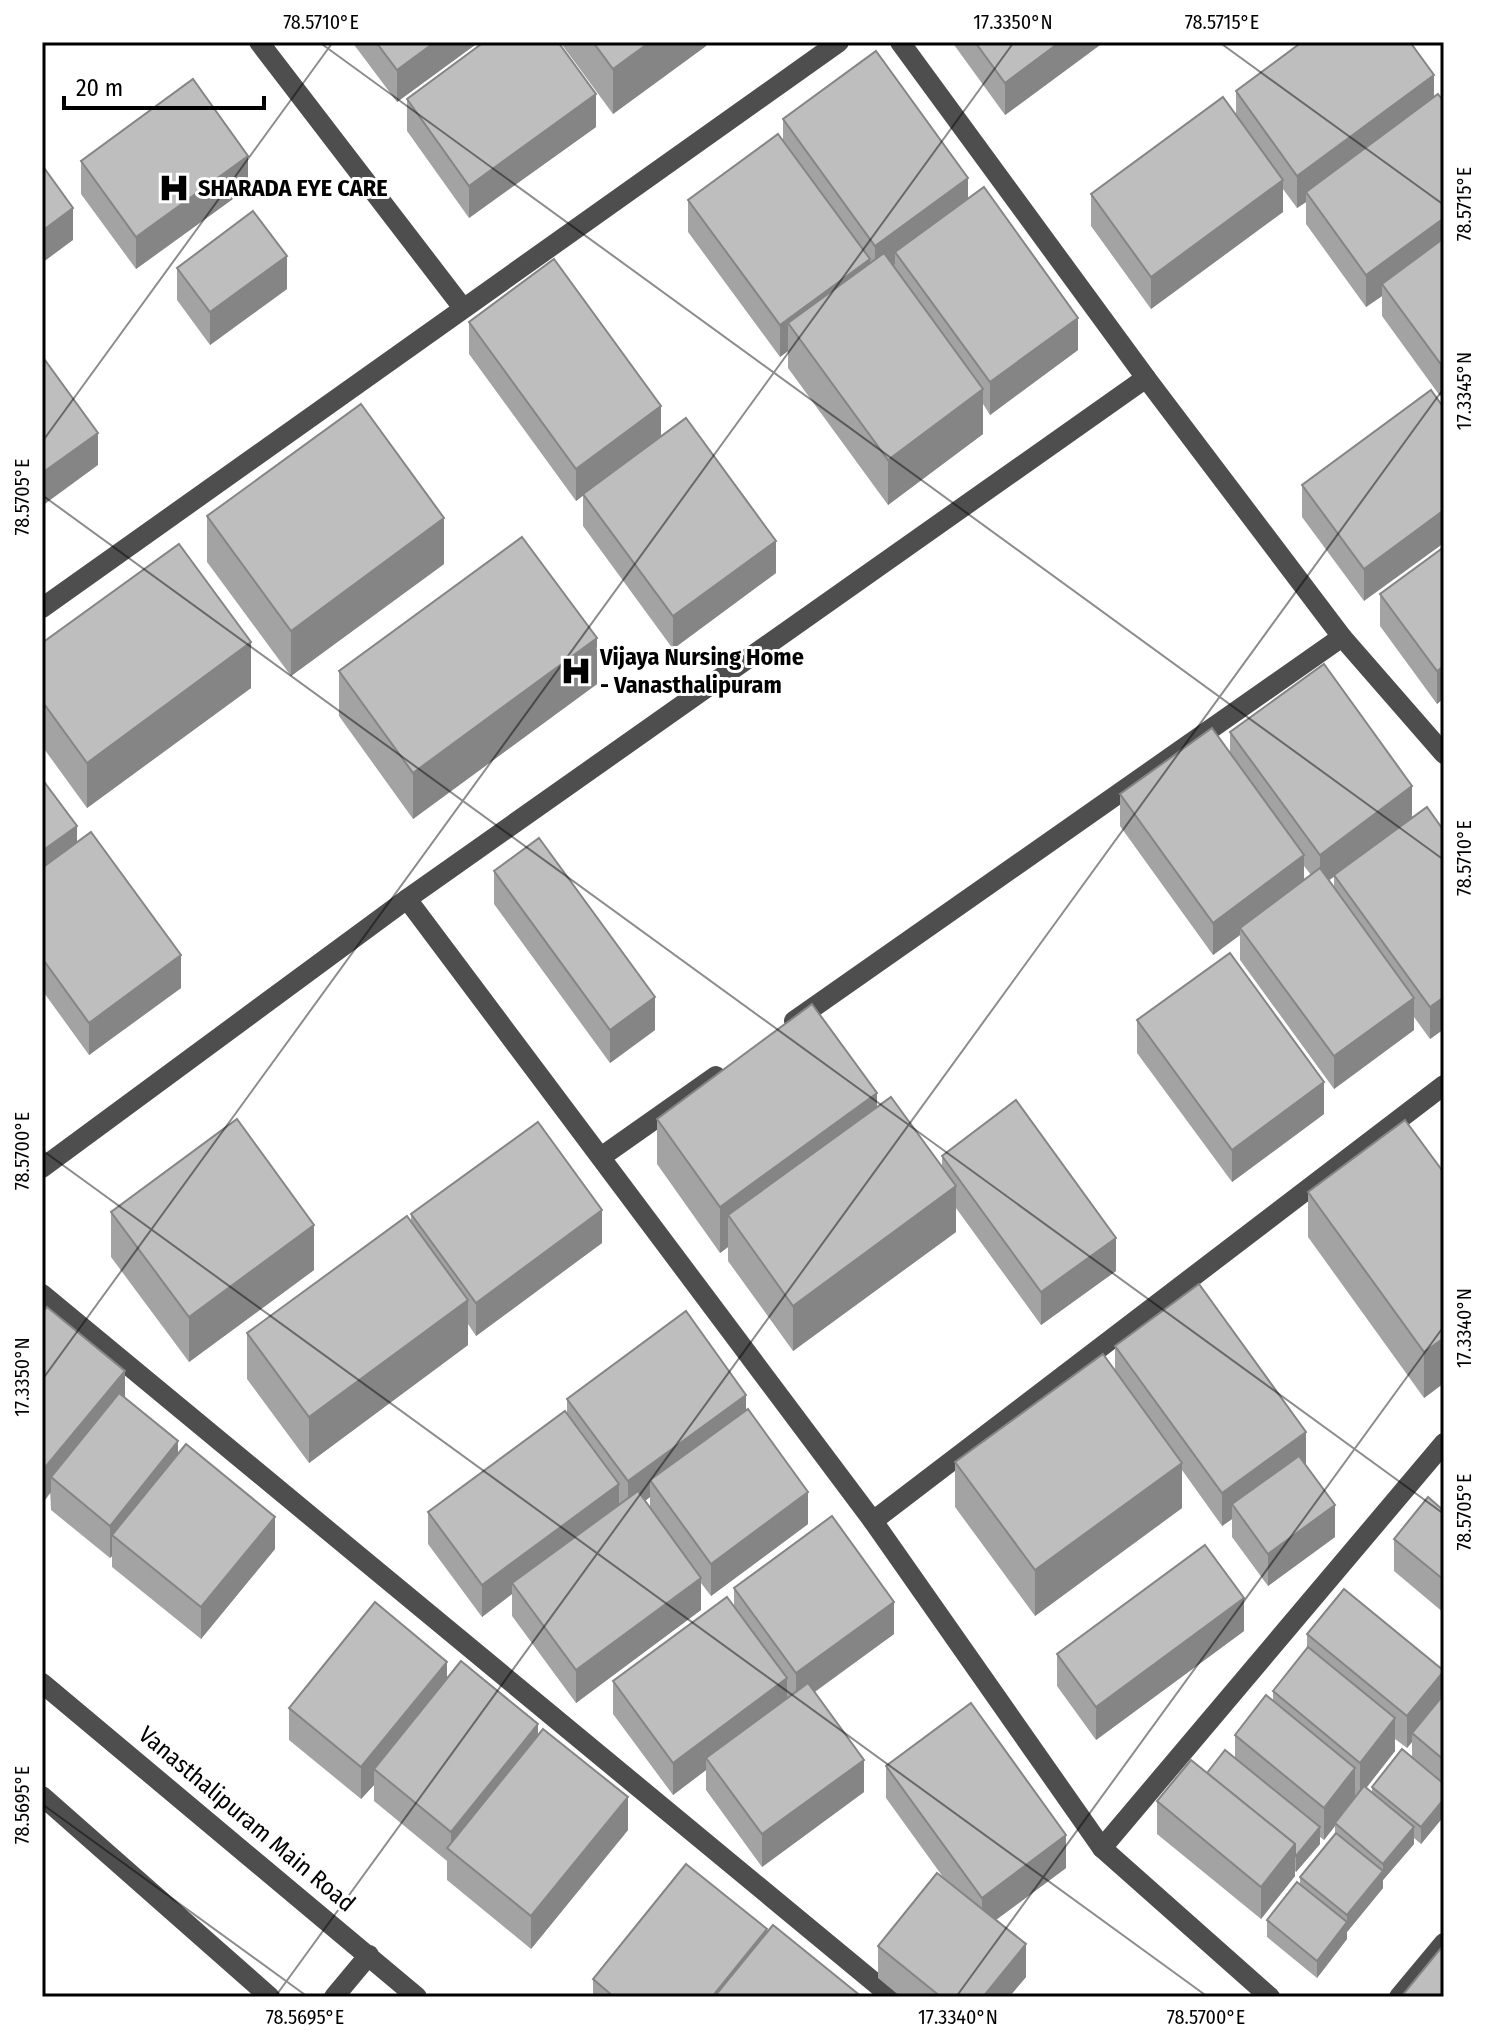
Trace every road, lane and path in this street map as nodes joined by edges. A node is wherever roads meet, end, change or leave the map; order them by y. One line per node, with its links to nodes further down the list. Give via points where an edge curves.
1 (259, 42): 4 (street)
2 (839, 42): 4 (street)
3 (900, 42): 5 (street)
4 (463, 308): 6 (street)
5 (1146, 378): 7 (street); 9 (street)
6 (42, 608)
7 (1342, 637): 8 (street); 10 (street)
8 (1444, 754)
9 (407, 899): 13 (street); 14 (street)
10 (783, 1029)
11 (731, 1065): 13 (street)
12 (1444, 1085): 17 (street)
13 (601, 1157): 17 (street)
14 (42, 1168)
15 (42, 1294): 26 (street)
16 (1444, 1443): 20 (street)
17 (873, 1521): 20 (street)
18 (42, 1683): 22 (street, Vanasthalipuram Main Road)
19 (42, 1796): 23 (street)
20 (1102, 1848): 27 (street)
21 (1444, 1943): 28 (street)
22 (369, 1955): 24 (street); 25 (street, Vanasthalipuram Main Road)
23 (270, 1997)
24 (334, 1997)
25 (417, 1997)
26 (892, 1997)
27 (1270, 1997)
28 (1399, 1997)

